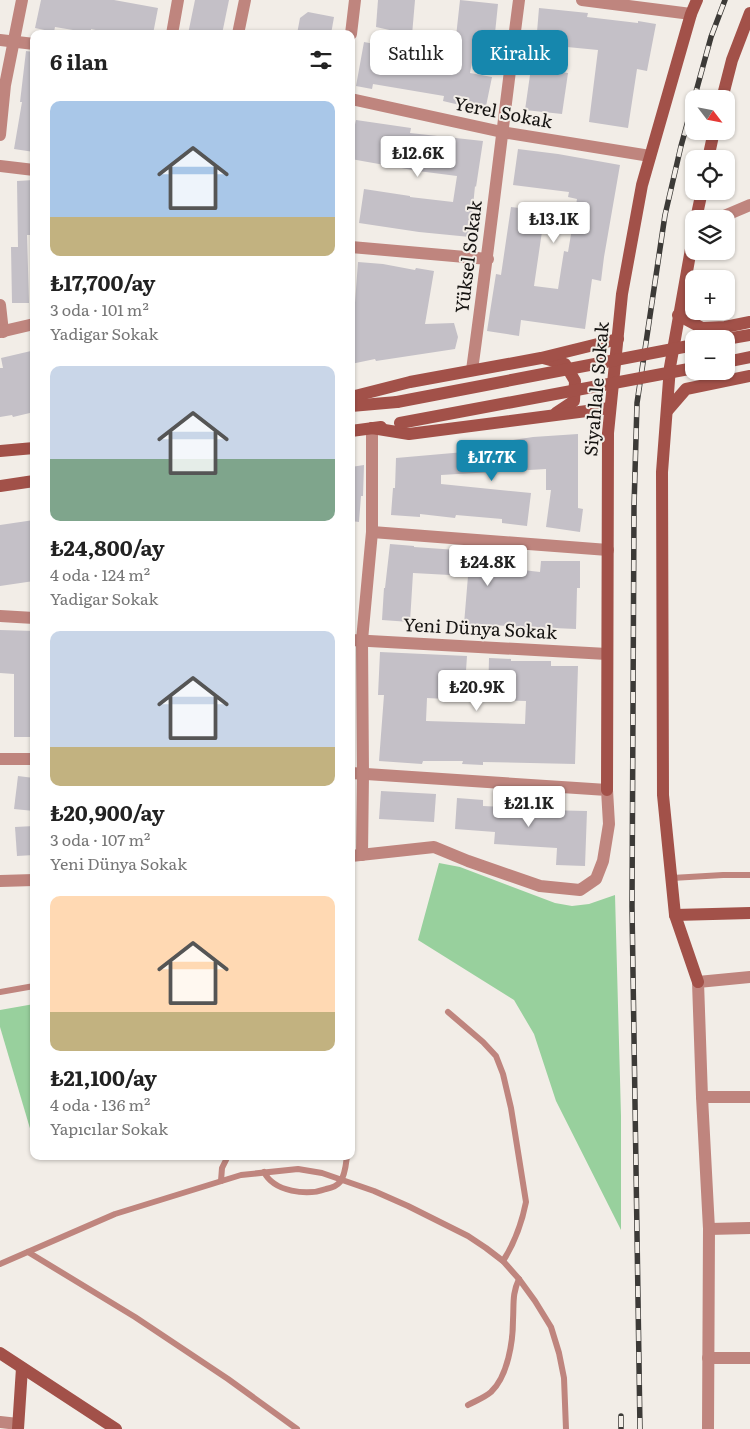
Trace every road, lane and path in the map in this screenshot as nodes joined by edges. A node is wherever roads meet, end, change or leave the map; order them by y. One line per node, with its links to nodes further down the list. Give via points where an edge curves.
1 (22, 0): 14 (street)
2 (178, 0): 10 (street)
3 (245, 0): 11 (street)
4 (355, 0): 12 (street)
5 (519, 0): 18 (street, Yüksel Sokak)
6 (582, 0): 9 (street)
7 (697, 0): 9 (street, Siyahlale Sokak)
8 (750, 12): 16 (street)
9 (691, 14): 20 (street, Siyahlale Sokak)
10 (173, 30)
11 (239, 30)
12 (351, 30)
13 (0, 40): 14 (street)
14 (14, 41): 15 (street); 19 (street)
15 (30, 43)
16 (724, 90)
17 (355, 99): 18 (street, Yerel Sokak)
18 (502, 132): 20 (street, Yerel Sokak); 26 (street, Yüksel Sokak)
19 (0, 136)
20 (650, 156): 37 (street, Siyahlale Sokak, via 622,294)
21 (0, 166): 22 (street)
22 (30, 170)
23 (750, 205): 24 (street)
24 (735, 211)
25 (355, 247): 26 (street)
26 (488, 259): 42 (street, Yüksel Sokak)
27 (689, 260): 29 (street)
28 (0, 304): 34 (street)
29 (678, 315): 32 (street); 49 (street)
30 (750, 322): 33 (street)
31 (30, 325): 34 (street)
32 (712, 330)
33 (733, 330)
34 (1, 332)
35 (735, 334): 36 (street)
36 (750, 335)
37 (618, 340): 40 (street); 48 (street, Siyahlale Sokak)
38 (685, 347): 47 (street, bridge, via 397,402)
39 (750, 357): 41 (street)
40 (541, 358): 42 (street); 50 (street, via 565,364 575,381 574,401)
41 (735, 360)
42 (472, 370): 46 (street)
43 (685, 370): 51 (street, bridge)
44 (735, 373): 45 (street)
45 (750, 376): 49 (street, via 686,389)
46 (355, 396)
47 (355, 406)
48 (610, 408): 50 (street); 58 (street, Siyahlale Sokak)
49 (667, 411): 69 (street, via 662,472 663,795)
50 (552, 416): 51 (street, via 409,434)
51 (372, 428): 52 (street); 57 (street)
52 (355, 430)
53 (30, 448): 54 (street)
54 (0, 451)
55 (30, 481): 56 (street)
56 (0, 486)
57 (372, 532): 58 (street); 61 (street)
58 (608, 550): 62 (street, Siyahlale Sokak)
59 (0, 616): 60 (street)
60 (30, 618)
61 (356, 640): 62 (street, Yeni Dünya Sokak); 65 (street)
62 (608, 654): 66 (street, Siyahlale Sokak)
63 (0, 759): 64 (street)
64 (30, 759)
65 (357, 774): 66 (street); 67 (street)
66 (607, 790): 67 (street, via 609,824 603,861 596,879 580,890 540,886 434,847)
67 (357, 855)
68 (750, 875): 69 (lane)
69 (672, 878): 73 (street)
70 (30, 880): 71 (street)
71 (0, 881)
72 (750, 913): 73 (street)
73 (675, 915): 75 (street)
74 (750, 977): 75 (street)
75 (698, 982): 79 (street)
76 (30, 987): 77 (lane)
77 (0, 992)
78 (448, 1012): 89 (lane, via 496,1056 511,1108 526,1202 511,1249)
79 (702, 1097): 80 (street); 87 (street)
80 (750, 1097)
81 (226, 1160): 85 (lane)
82 (346, 1160): 84 (lane)
83 (264, 1172): 84 (lane, via 298,1169); 84 (lane, via 277,1185 308,1193 329,1189); 85 (lane)
84 (342, 1179): 89 (lane, via 408,1206 468,1236)
85 (221, 1182): 88 (lane, via 115,1214)
86 (750, 1228): 87 (street)
87 (709, 1229): 93 (street)
88 (28, 1252): 90 (lane); 100 (lane, via 143,1322)
89 (503, 1261): 91 (lane)
90 (0, 1264)
91 (520, 1278): 96 (lane, via 514,1289 513,1336 503,1374 490,1392); 101 (lane, via 551,1327 559,1353 564,1378)
92 (0, 1353): 95 (street)
93 (708, 1358): 94 (street); 102 (street)
94 (750, 1358)
95 (22, 1368): 98 (street); 99 (street)
96 (468, 1405)
97 (0, 1422): 98 (street)
98 (18, 1426)
99 (116, 1429)
100 (297, 1429)
101 (566, 1429)
102 (708, 1429)

